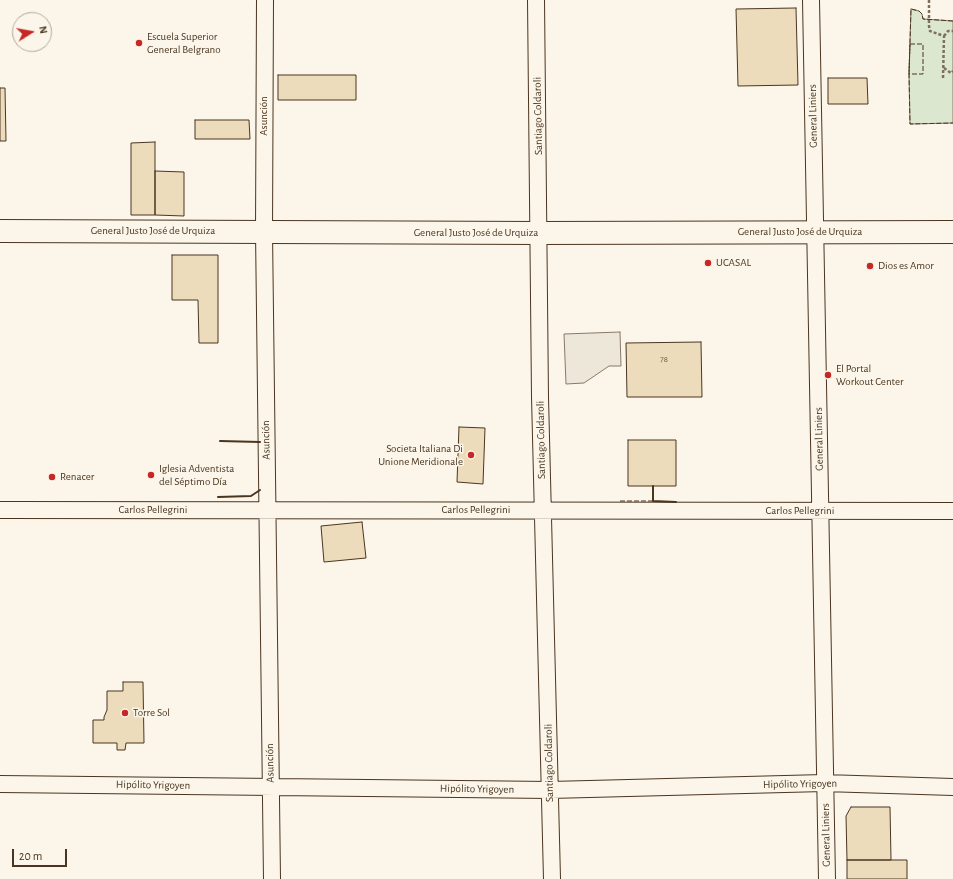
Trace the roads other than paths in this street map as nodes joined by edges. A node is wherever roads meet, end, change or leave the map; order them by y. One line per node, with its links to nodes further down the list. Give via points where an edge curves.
1 (265, 0): 5 (street, Asunción)
2 (536, 0): 8 (street, Santiago Coldaroli)
3 (811, 0): 6 (street, General Liniers)
4 (0, 230): 5 (street, General Justo José de Urquiza)
5 (264, 232): 8 (street, General Justo José de Urquiza); 10 (street, Asunción)
6 (814, 232): 7 (street, General Justo José de Urquiza); 8 (street, General Justo José de Urquiza); 12 (street, General Liniers)
7 (953, 232)
8 (540, 233): 11 (street, Santiago Coldaroli)
9 (0, 510): 10 (street, Carlos Pellegrini)
10 (267, 510): 11 (street, Carlos Pellegrini); 16 (street, Asunción)
11 (543, 511): 12 (street, Carlos Pellegrini); 18 (street, Santiago Coldaroli)
12 (821, 511): 13 (street, Carlos Pellegrini); 14 (street, General Liniers)
13 (953, 511)
14 (824, 783): 17 (street, Hipólito Yrigoyen); 18 (street, Hipólito Yrigoyen); 21 (street, General Liniers)
15 (0, 784): 16 (street, Hipólito Yrigoyen)
16 (270, 787): 18 (street, Hipólito Yrigoyen); 19 (street, Asunción)
17 (953, 787)
18 (550, 790): 20 (street, Santiago Coldaroli)
19 (272, 879)
20 (552, 879)
21 (826, 879)

